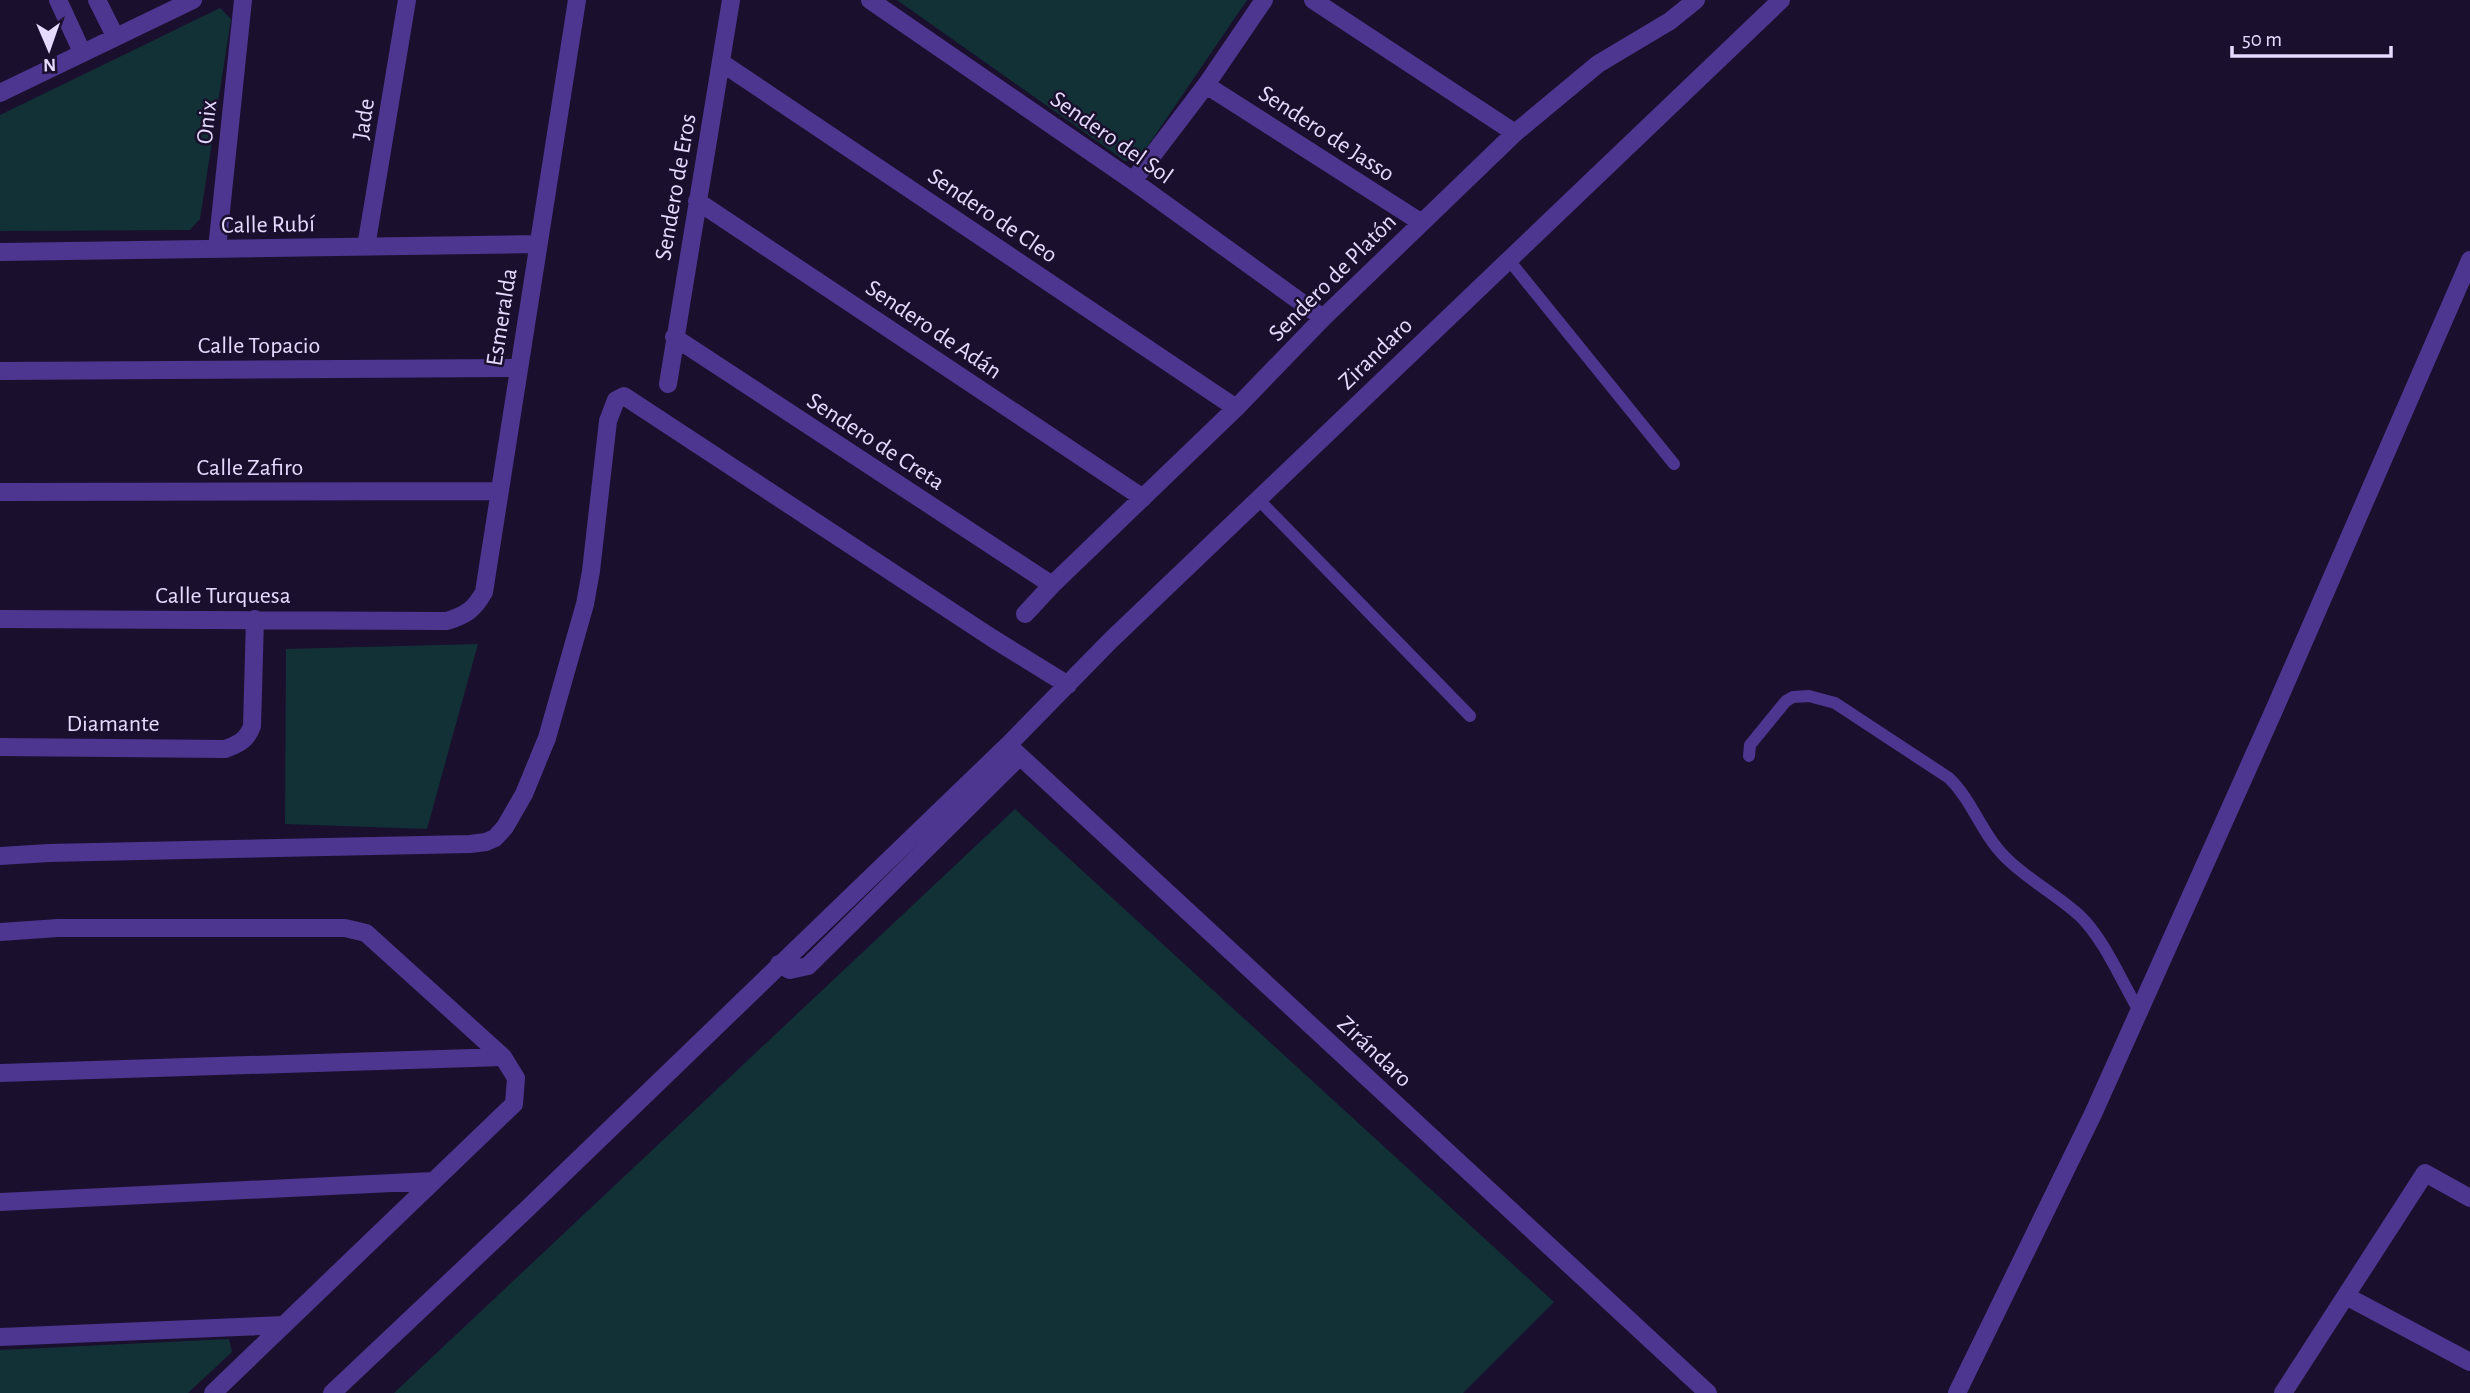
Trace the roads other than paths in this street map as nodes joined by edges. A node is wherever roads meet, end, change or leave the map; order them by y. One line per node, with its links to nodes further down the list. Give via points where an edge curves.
1 (58, 0): 14 (street)
2 (97, 0): 13 (street)
3 (192, 0): 13 (street)
4 (243, 0): 24 (street, Onix)
5 (407, 0): 23 (street, Jade)
6 (577, 0): 22 (street, Esmeralda)
7 (731, 0): 15 (street, Sendero de Eros)
8 (870, 0): 19 (street, Sendero del Sol)
9 (1264, 0): 16 (street)
10 (1313, 0): 18 (street)
11 (1696, 0): 18 (street, Sendero de Platón, via 1598,64)
12 (1781, 0): 26 (street, Zirandaro)
13 (115, 36): 14 (street)
14 (82, 52): 17 (street)
15 (722, 63): 20 (street, Sendero de Eros); 33 (street, Sendero de Cleo)
16 (1206, 85): 19 (street); 21 (street, Sendero de Jasso)
17 (0, 93)
18 (1515, 133): 21 (street, Sendero de Platón)
19 (1133, 181): 28 (street, Sendero del Sol)
20 (697, 201): 29 (street, Sendero de Eros); 37 (street, Sendero de Adán)
21 (1422, 223): 28 (street, Sendero de Platón)
22 (537, 244): 23 (street, Calle Rubí); 30 (street, Esmeralda)
23 (366, 247): 24 (street, Calle Rubí)
24 (217, 249): 25 (street, Calle Rubí)
25 (0, 252)
26 (1508, 259): 34 (lane); 38 (street, Zirandaro)
27 (2470, 260): 51 (street)
28 (1323, 318): 33 (street, Sendero de Platón)
29 (674, 337): 32 (street, Sendero de Eros); 39 (street, Sendero de Creta)
30 (518, 368): 31 (street, Calle Topacio); 35 (street, Esmeralda)
31 (0, 371)
32 (668, 383)
33 (1236, 408): 37 (street, Sendero de Platón)
34 (1674, 464)
35 (499, 491): 36 (street, Calle Zafiro); 43 (street, Esmeralda, via 484,592 468,614)
36 (0, 492)
37 (1143, 498): 39 (street, Sendero de Platón)
38 (1259, 500): 44 (street, Zirandaro); 45 (lane)
39 (1052, 585): 40 (street, Sendero de Platón)
40 (1025, 614)
41 (0, 619): 42 (street, Calle Turquesa)
42 (254, 619): 43 (street, Calle Turquesa); 46 (street, Diamante, via 251,726 239,743 225,749)
43 (447, 621)
44 (1068, 685): 47 (street, Zirandaro); 49 (street, via 624,396 616,400 608,421 587,593 547,738 524,794 495,838 470,844)
45 (1470, 716)
46 (0, 747)
47 (1014, 751): 62 (street, Zirandaro, via 808,966 790,970 779,964); 63 (street, Zirándaro)
48 (1749, 756): 51 (lane, via 1750,745 1793,697 1820,698 1858,718 1958,787 1995,847 2094,932)
49 (0, 856)
50 (0, 932): 52 (street, via 345,928 366,933)
51 (2139, 1011): 64 (street)
52 (503, 1057): 53 (street); 54 (street, via 516,1078 514,1104)
53 (0, 1073)
54 (433, 1181): 56 (street); 58 (street)
55 (2470, 1199): 57 (street, via 2425,1173)
56 (0, 1202)
57 (2346, 1296): 60 (street); 65 (street)
58 (284, 1325): 59 (street); 61 (street)
59 (0, 1337)
60 (2470, 1362)
61 (213, 1393)
62 (332, 1393)
63 (1709, 1393)
64 (1957, 1393)
65 (2283, 1393)

